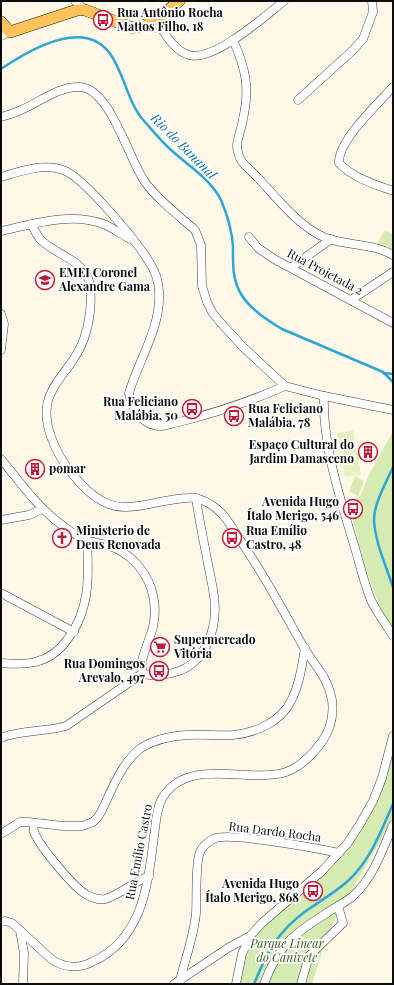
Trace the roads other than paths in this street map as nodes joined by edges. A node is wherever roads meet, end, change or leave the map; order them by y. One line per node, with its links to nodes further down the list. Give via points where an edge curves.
1 (76, 1): 5 (street)
2 (179, 1): 6 (main road)
3 (284, 1): 9 (street)
4 (372, 1): 11 (street, via 373,12 363,38)
5 (84, 10): 6 (main road, via 136,28); 8 (main road, via 77,10)
6 (156, 20): 9 (street, via 173,44 189,55 211,53)
7 (1, 22): 8 (main road)
8 (5, 34)
9 (233, 40): 18 (street, via 242,59 248,90 237,145 241,160 297,219 311,230)
10 (393, 86): 14 (street, via 345,144 339,163 364,180)
11 (298, 100)
12 (1, 117): 27 (street, via 60,90 82,87 103,101 144,180 198,235 201,245 202,286 212,312)
13 (1, 177): 19 (street, via 45,166 64,170 86,186)
14 (393, 191)
15 (31, 224): 16 (street); 19 (street, via 82,219 106,225); 31 (street, via 40,239 81,269 90,285 88,327 76,357 51,392 46,410 50,432 63,462 85,488 108,504 124,507)
16 (1, 231)
17 (249, 238): 21 (street, Rua Projetada 2, via 263,252)
18 (331, 240): 20 (street, via 375,248); 21 (street)
19 (136, 242): 27 (street, via 149,262 159,290 157,318 129,393 131,402 141,418 158,426 167,425 244,402)
20 (393, 255)
21 (292, 267): 23 (street, Rua Projetada 2)
22 (393, 272): 23 (street)
23 (351, 300): 25 (street, Rua Projetada 2)
24 (1, 314): 26 (street, via 4,324)
25 (393, 323)
26 (1, 350)
27 (285, 386): 28 (street)
28 (324, 396): 29 (street); 37 (street, via 331,461 344,513 367,590)
29 (393, 410)
30 (1, 459): 32 (street)
31 (196, 498): 38 (street, Rua Emílio Castro, via 210,504 226,519 278,599); 40 (street, via 212,585 214,613 209,641 202,654 189,666 175,672 150,675)
32 (42, 509): 33 (street, via 29,515); 34 (street)
33 (1, 520)
34 (87, 541): 36 (street, via 88,585 83,614); 40 (street, via 110,546 130,557 140,566 151,588 154,599 153,626 142,661)
35 (1, 593): 36 (street)
36 (74, 632): 39 (street, via 61,648 45,659 27,664)
37 (393, 636)
38 (305, 648): 43 (street, via 292,701 287,709 268,724 245,734 178,736 156,741 142,748 126,763 101,812 93,822 77,826); 47 (street, Rua Emílio Castro, via 323,674 329,689 332,713 325,737 301,763 282,773 198,775 175,784 160,802)
39 (1, 663)
40 (143, 673): 42 (street, via 66,726)
41 (393, 736): 46 (street, via 387,764 373,800 360,824)
42 (1, 738)
43 (34, 823): 45 (street, via 20,822); 47 (street, via 34,830 40,843 88,896 106,899)
44 (393, 825): 48 (street, via 366,881 354,895)
45 (1, 834)
46 (339, 853): 51 (street); 52 (street, Rua Dardo Rocha, via 288,843 237,838 214,838 205,845 200,852 198,863 196,914 192,934)
47 (149, 876): 50 (street, Rua Emílio Castro, via 135,921 120,942 93,962 79,967 55,962)
48 (338, 906): 55 (street, via 295,934 281,950); 56 (street, via 343,924 310,956)
49 (2, 923): 50 (street, Rua Emílio Castro, via 12,923)
50 (20, 930): 53 (street, via 24,953)
51 (250, 936): 52 (street); 54 (street, via 242,954)
52 (177, 982)
53 (23, 984)
54 (236, 984)
55 (264, 984)
56 (301, 984)

